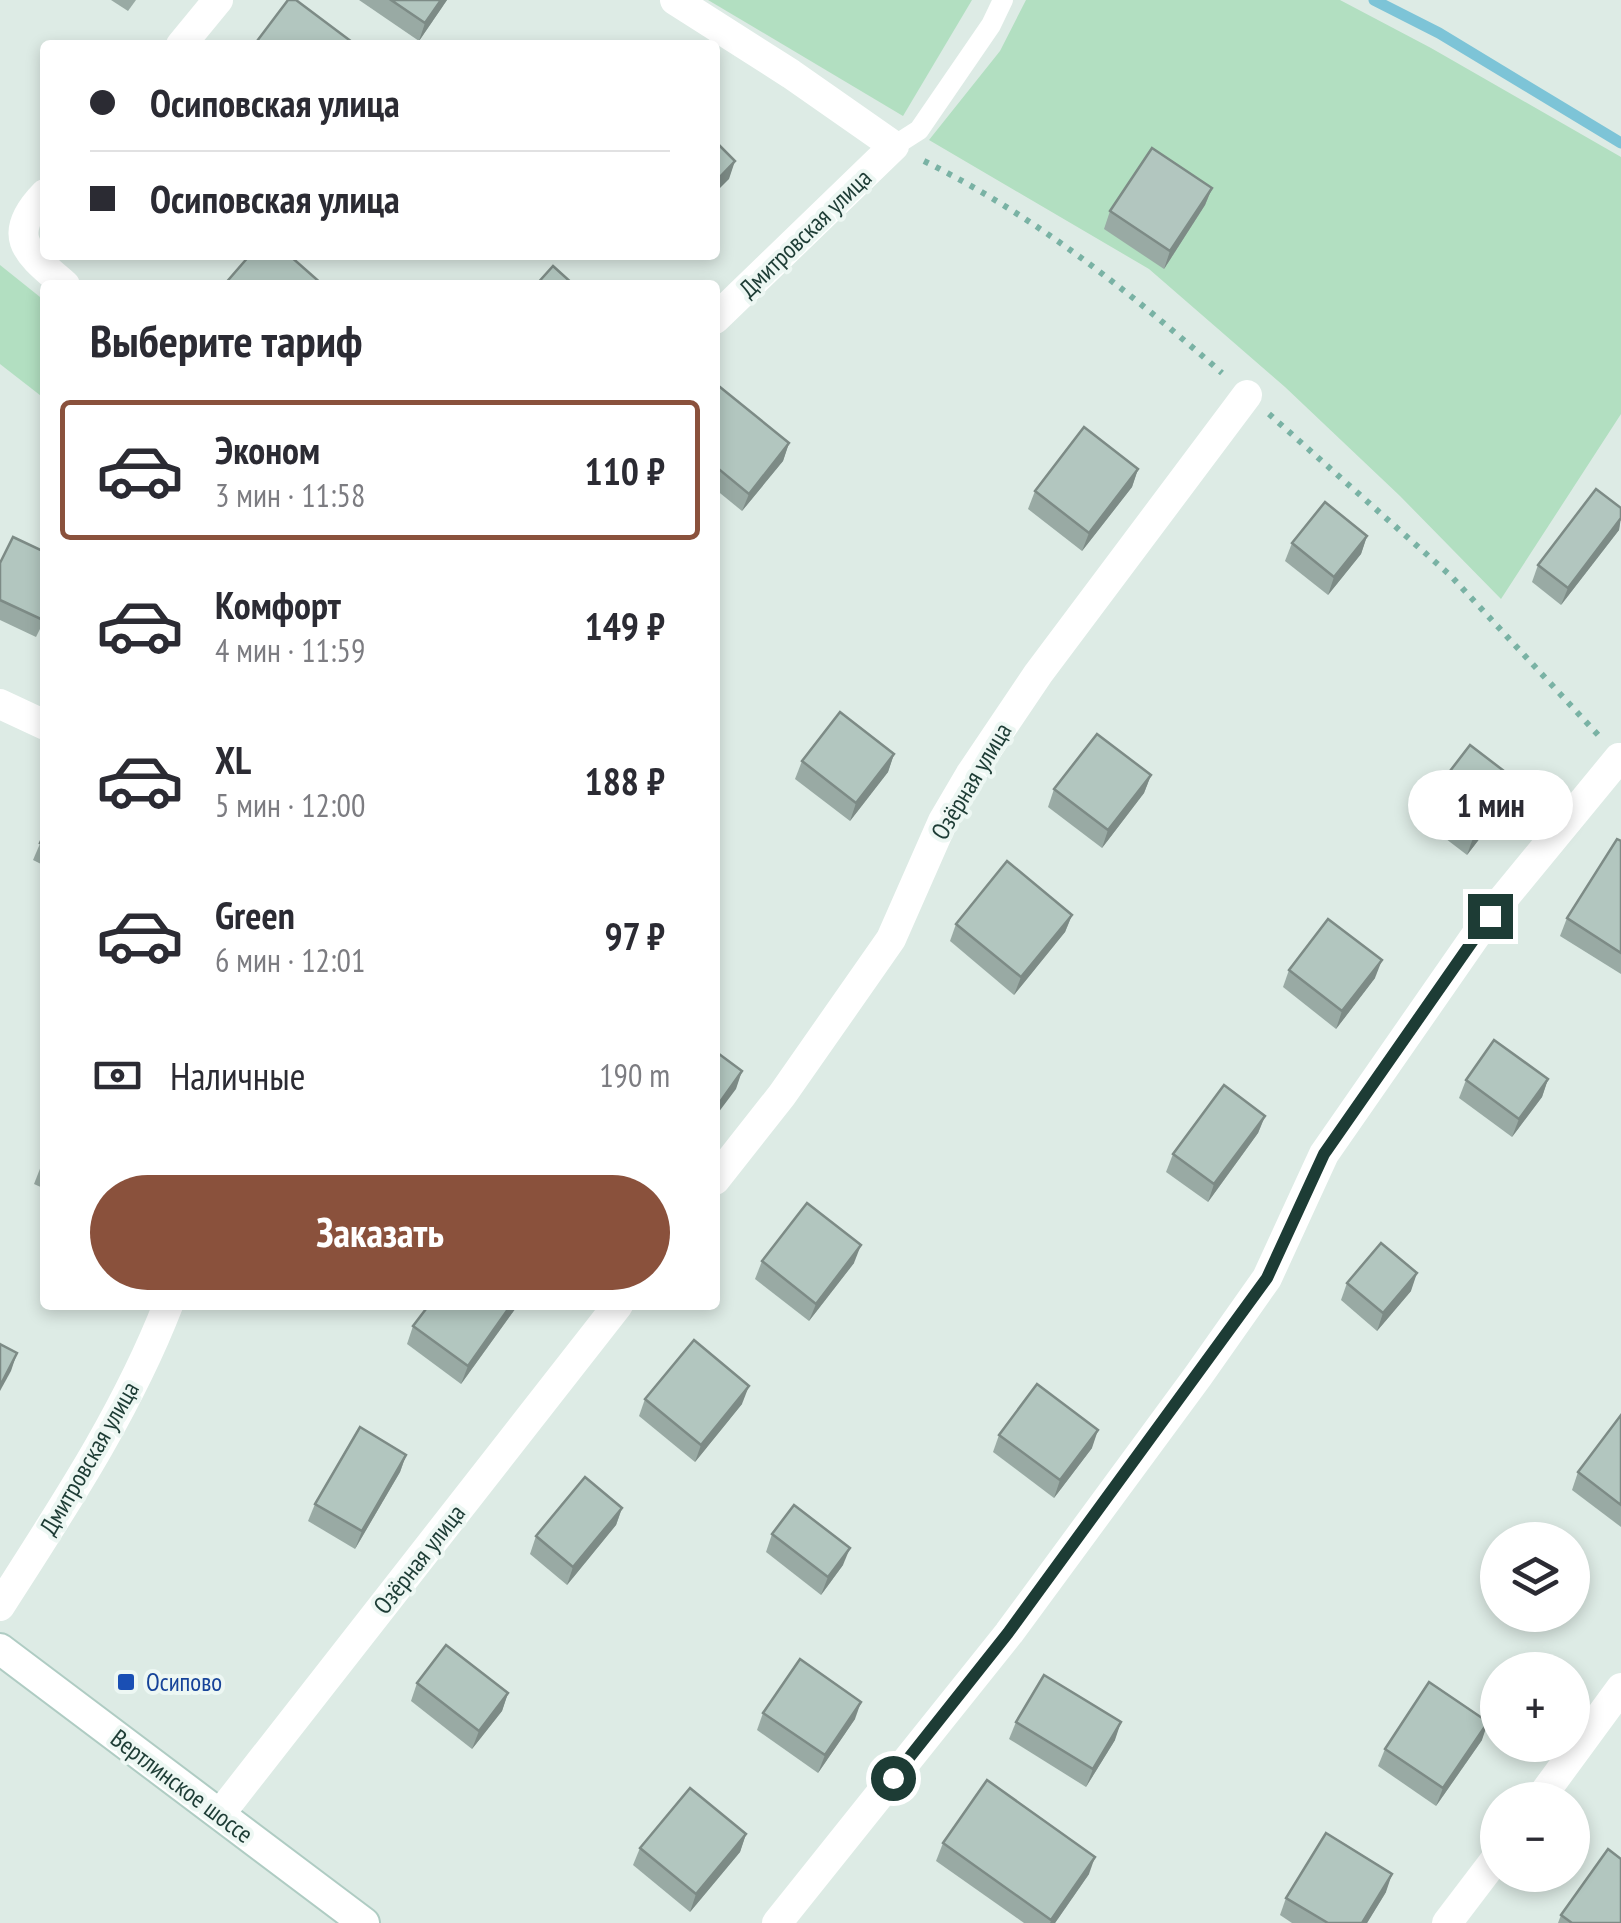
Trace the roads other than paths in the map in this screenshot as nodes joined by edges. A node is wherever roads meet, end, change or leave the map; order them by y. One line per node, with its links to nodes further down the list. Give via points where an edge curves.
1 (218, 0): 4 (street)
2 (675, 0): 5 (street)
3 (1003, 0): 5 (lane, via 918,130)
4 (185, 40)
5 (894, 146): 8 (street, Дмитровская улица)
6 (40, 200): 7 (street, via 25,220 22,239)
7 (58, 280)
8 (720, 315)
9 (1247, 394): 13 (street, Озёрная улица, via 1038,674 943,821 891,939)
10 (0, 704): 11 (street)
11 (40, 723)
12 (1619, 758): 23 (street, via 1490,916 1354,1109 1324,1154 1267,1278 1198,1376 1008,1633)
13 (720, 1174)
14 (166, 1310): 16 (street, Дмитровская улица, via 80,1482)
15 (614, 1310): 20 (street, Озёрная улица)
16 (0, 1606)
17 (0, 1649): 20 (street, Вертлинское шоссе)
18 (1621, 1688): 19 (street)
19 (1552, 1782)
20 (220, 1814): 22 (street, Вертлинское шоссе)
21 (1480, 1880): 24 (street)
22 (364, 1923)
23 (778, 1923)
24 (1447, 1923)

